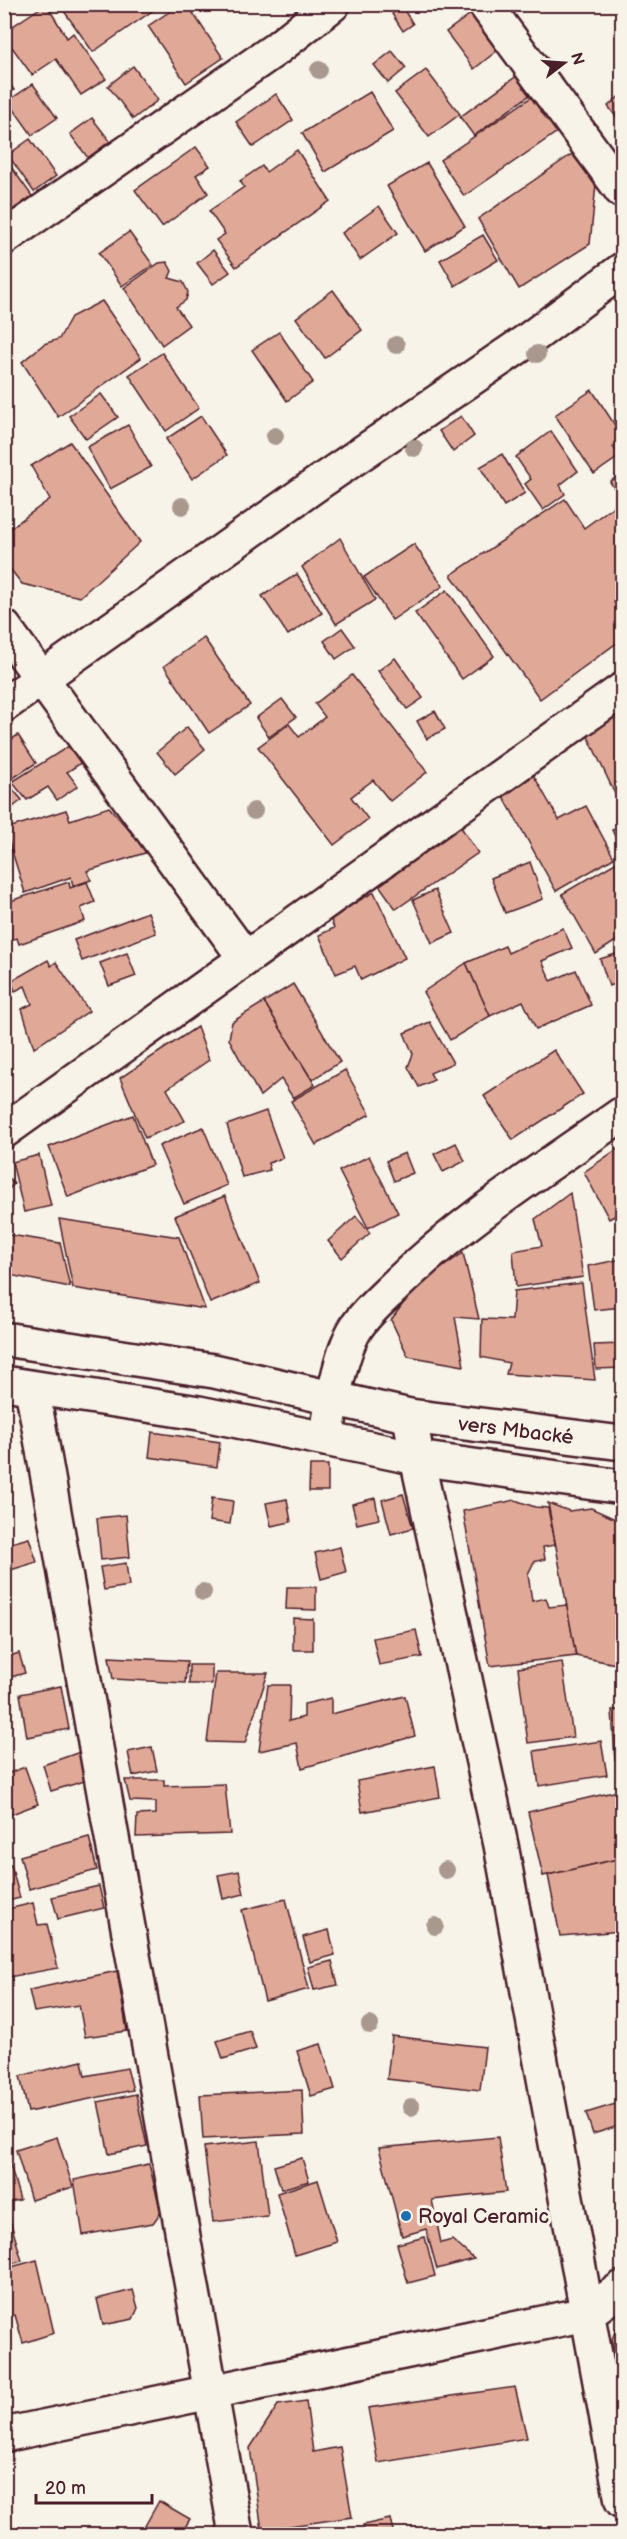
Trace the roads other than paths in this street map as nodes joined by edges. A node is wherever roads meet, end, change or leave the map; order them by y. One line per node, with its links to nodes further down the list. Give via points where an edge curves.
1 (333, 4): 4 (street, via 276,49)
2 (485, 4): 3 (street)
3 (622, 191)
4 (4, 238)
5 (622, 270): 7 (street)
6 (4, 627): 7 (street)
7 (42, 680): 9 (street); 10 (street)
8 (622, 690): 10 (street)
9 (4, 705)
10 (245, 958): 12 (street)
11 (622, 1114): 15 (street, via 462,1226 366,1314 354,1330)
12 (4, 1131)
13 (4, 1339): 15 (street, vers Mbacké, via 214,1371)
14 (18, 1385): 17 (street, vers Mbacké, via 200,1413); 23 (street)
15 (333, 1397): 16 (street, vers Mbacké); 17 (street)
16 (410, 1416): 18 (street, vers Mbacké); 19 (street)
17 (326, 1438): 19 (street, vers Mbacké)
18 (622, 1443)
19 (417, 1458): 20 (street, vers Mbacké); 22 (street, via 501,1845)
20 (622, 1487)
21 (622, 2288): 22 (street)
22 (586, 2313): 23 (street); 25 (street)
23 (211, 2393): 24 (street); 26 (street)
24 (4, 2435)
25 (622, 2501)
26 (236, 2535)

